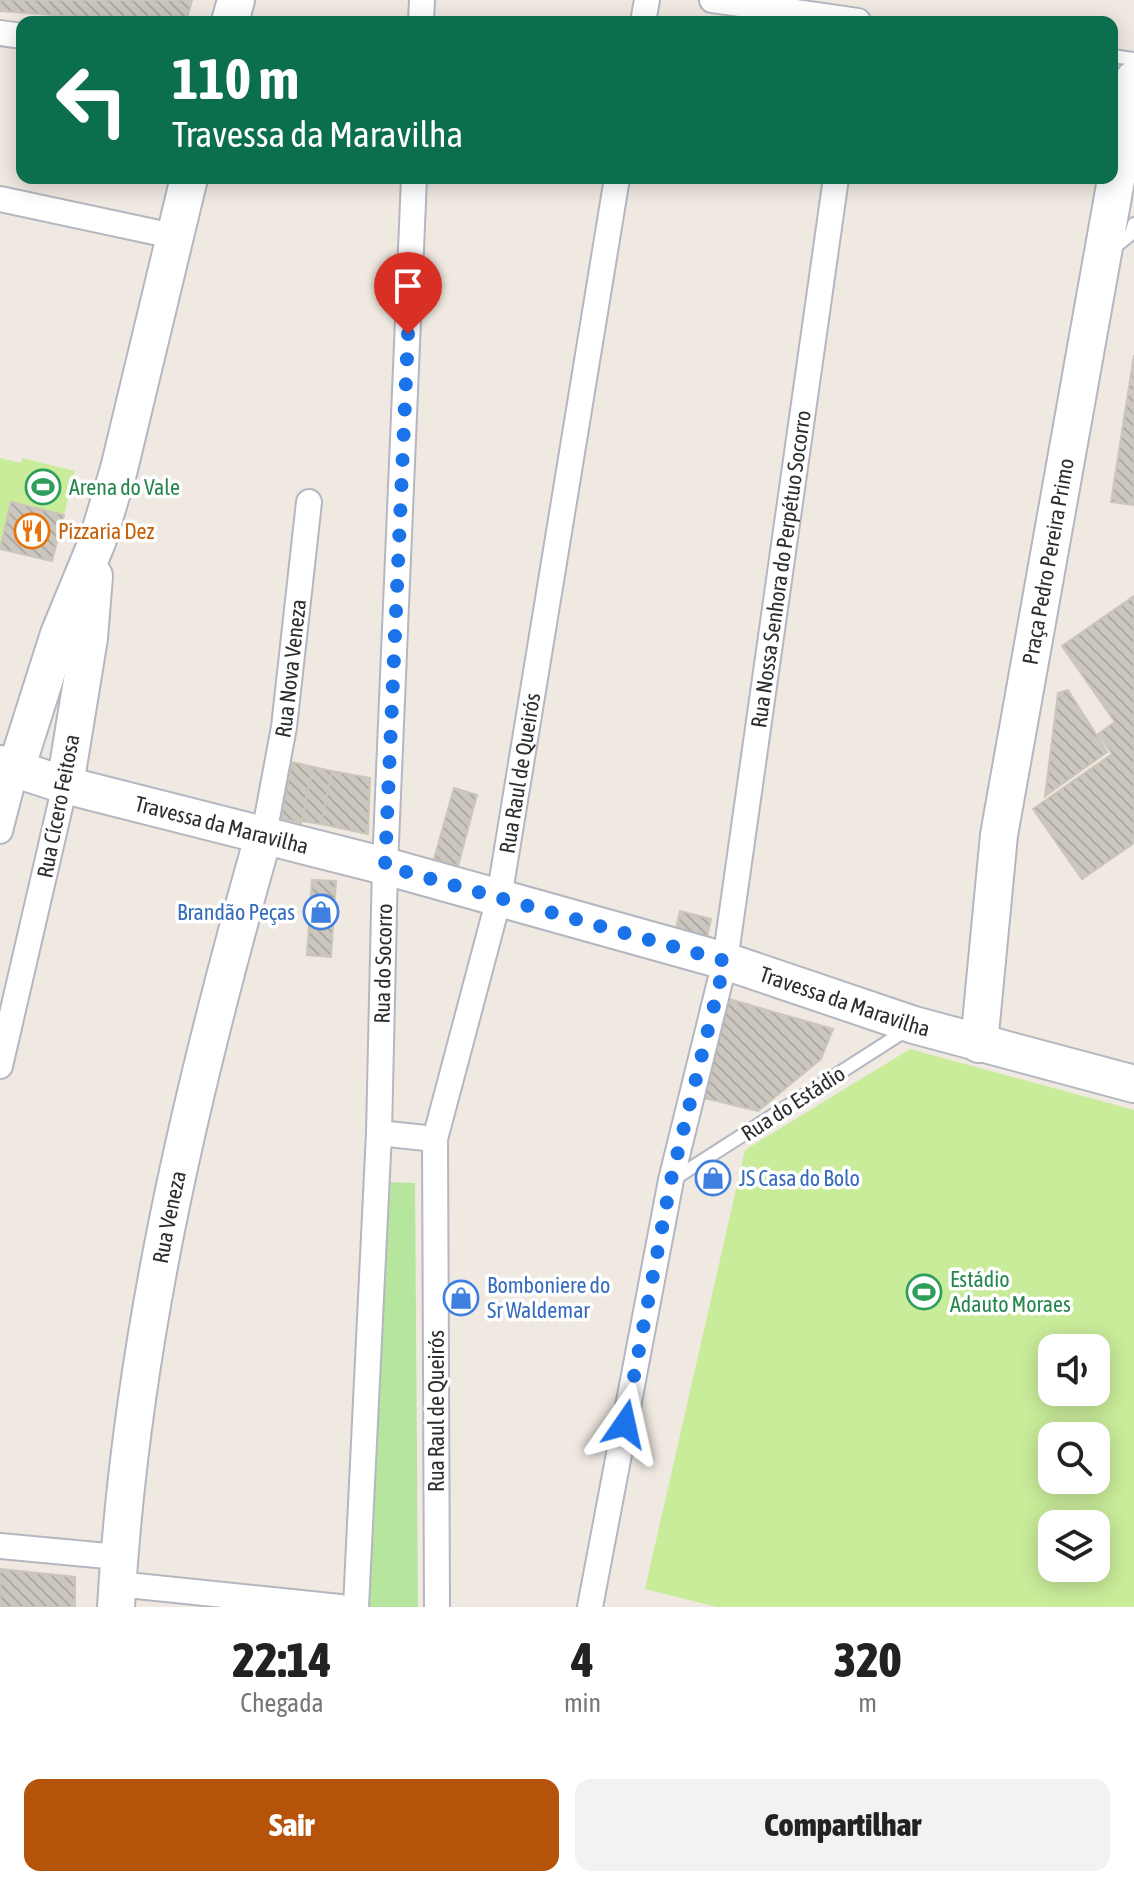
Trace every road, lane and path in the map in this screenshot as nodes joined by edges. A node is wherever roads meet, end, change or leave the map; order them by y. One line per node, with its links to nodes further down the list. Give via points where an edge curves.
1 (712, 0): 2 (street)
2 (861, 16)
3 (1134, 79): 4 (main road, Praça Pedro Pereira Primo)
4 (1118, 167)
5 (187, 184): 12 (main road, Rua Cícero Feitosa)
6 (414, 184): 20 (street, Rua do Socorro)
7 (616, 184): 21 (street, Rua Raul de Queirós)
8 (835, 184): 22 (street, Rua Nossa Senhora do Perpétuo Socorro)
9 (1115, 184): 13 (main road, Praça Pedro Pereira Primo)
10 (0, 199): 12 (street)
11 (1134, 224): 13 (lane, via 1119,246)
12 (173, 236): 15 (main road, Rua Cícero Feitosa)
13 (1102, 255): 24 (main road, Praça Pedro Pereira Primo, via 999,835)
14 (309, 502): 19 (street, Rua Nova Veneza, via 284,727)
15 (97, 542): 16 (main road, Rua Cícero Feitosa); 17 (main road, Rua Cícero Feitosa, via 89,638)
16 (8, 766): 17 (main road, Travessa da Maravilha); 18 (street, Rua Cícero Feitosa)
17 (65, 785): 19 (main road, Travessa da Maravilha); 25 (street, Rua Cícero Feitosa)
18 (0, 831)
19 (264, 834): 20 (main road, Travessa da Maravilha); 31 (main road, Rua Veneza, via 220,987 154,1286)
20 (385, 866): 21 (main road, Travessa da Maravilha); 27 (street, Rua do Socorro)
21 (499, 898): 22 (main road, Travessa da Maravilha); 28 (street, Rua Raul de Queirós)
22 (725, 961): 23 (main road, Travessa da Maravilha); 29 (street, Rua Nossa Senhora do Perpétuo Socorro)
23 (914, 1025): 24 (main road, Travessa da Maravilha); 29 (lane, Rua do Estádio)
24 (979, 1044): 26 (main road, Travessa da Maravilha)
25 (0, 1066)
26 (1134, 1084)
27 (379, 1133): 28 (street); 33 (street, Rua do Socorro)
28 (435, 1139): 34 (street, Rua Raul de Queirós)
29 (671, 1180): 35 (street, Rua Nossa Senhora do Perpétuo Socorro)
30 (0, 1546): 31 (street)
31 (117, 1583): 32 (street)
32 (340, 1607)
33 (356, 1607)
34 (437, 1607)
35 (590, 1607)

